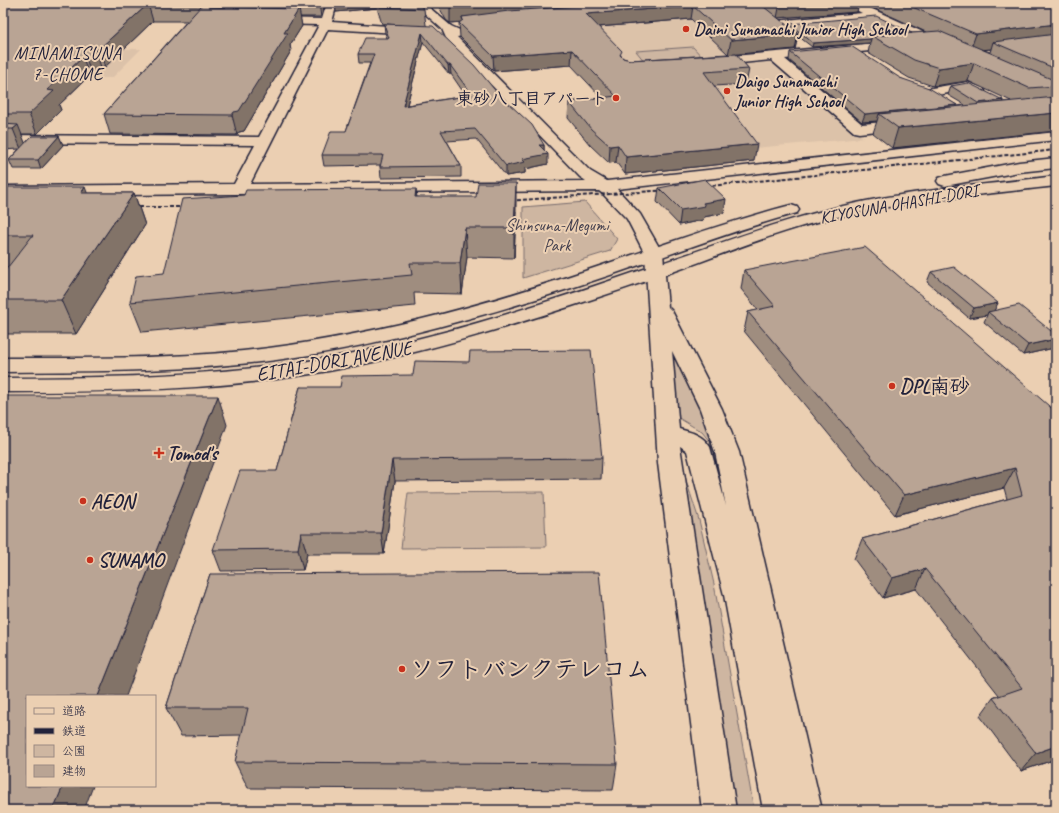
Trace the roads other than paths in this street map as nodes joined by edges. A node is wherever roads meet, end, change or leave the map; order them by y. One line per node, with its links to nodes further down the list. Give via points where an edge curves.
1 (332, 3): 7 (street)
2 (418, 3): 10 (street)
3 (850, 3): 4 (street)
4 (876, 15): 8 (street); 12 (street)
5 (764, 16): 8 (street)
6 (257, 21): 7 (street)
7 (326, 23): 10 (street); 27 (street)
8 (775, 24): 11 (street)
9 (466, 25): 10 (street)
10 (436, 30): 31 (street, via 450,36 585,174)
11 (787, 34)
12 (935, 42): 14 (street); 15 (street)
13 (799, 44): 16 (street)
14 (852, 50): 16 (street); 18 (street)
15 (955, 51)
16 (811, 54): 17 (street)
17 (775, 57): 19 (street); 24 (street, via 859,129)
18 (871, 62)
19 (697, 63)
20 (917, 87): 21 (street)
21 (932, 92): 22 (street, via 967,86); 23 (street)
22 (987, 96)
23 (948, 101)
24 (919, 123)
25 (1056, 136): 31 (street)
26 (3, 139): 27 (street)
27 (264, 141): 34 (street)
28 (1056, 163): 32 (street, via 1019,167)
29 (1056, 171): 32 (street, KIYOSUNA OHASHI-DORI)
30 (1056, 181): 36 (street, KIYOSUNA OHASHI-DORI)
31 (605, 186): 34 (street); 37 (street, via 643,229)
32 (918, 186): 37 (street, KIYOSUNA OHASHI-DORI, via 802,207 732,226)
33 (1056, 189): 36 (street)
34 (239, 190): 35 (street)
35 (3, 191)
36 (940, 196): 37 (street, KIYOSUNA OHASHI-DORI, via 873,205 821,216)
37 (654, 263): 38 (street); 39 (street, EITAI-DORI AVENUE, via 416,327 317,348 238,358 175,362); 40 (street, EITAI-DORI AVENUE, via 475,330 424,344 315,367 272,374 185,381)
38 (657, 299): 41 (street); 44 (street, via 728,452)
39 (3, 365)
40 (3, 385)
41 (668, 436): 42 (street); 43 (street, via 691,440 698,447 738,595)
42 (720, 810)
43 (780, 810)
44 (805, 810)

